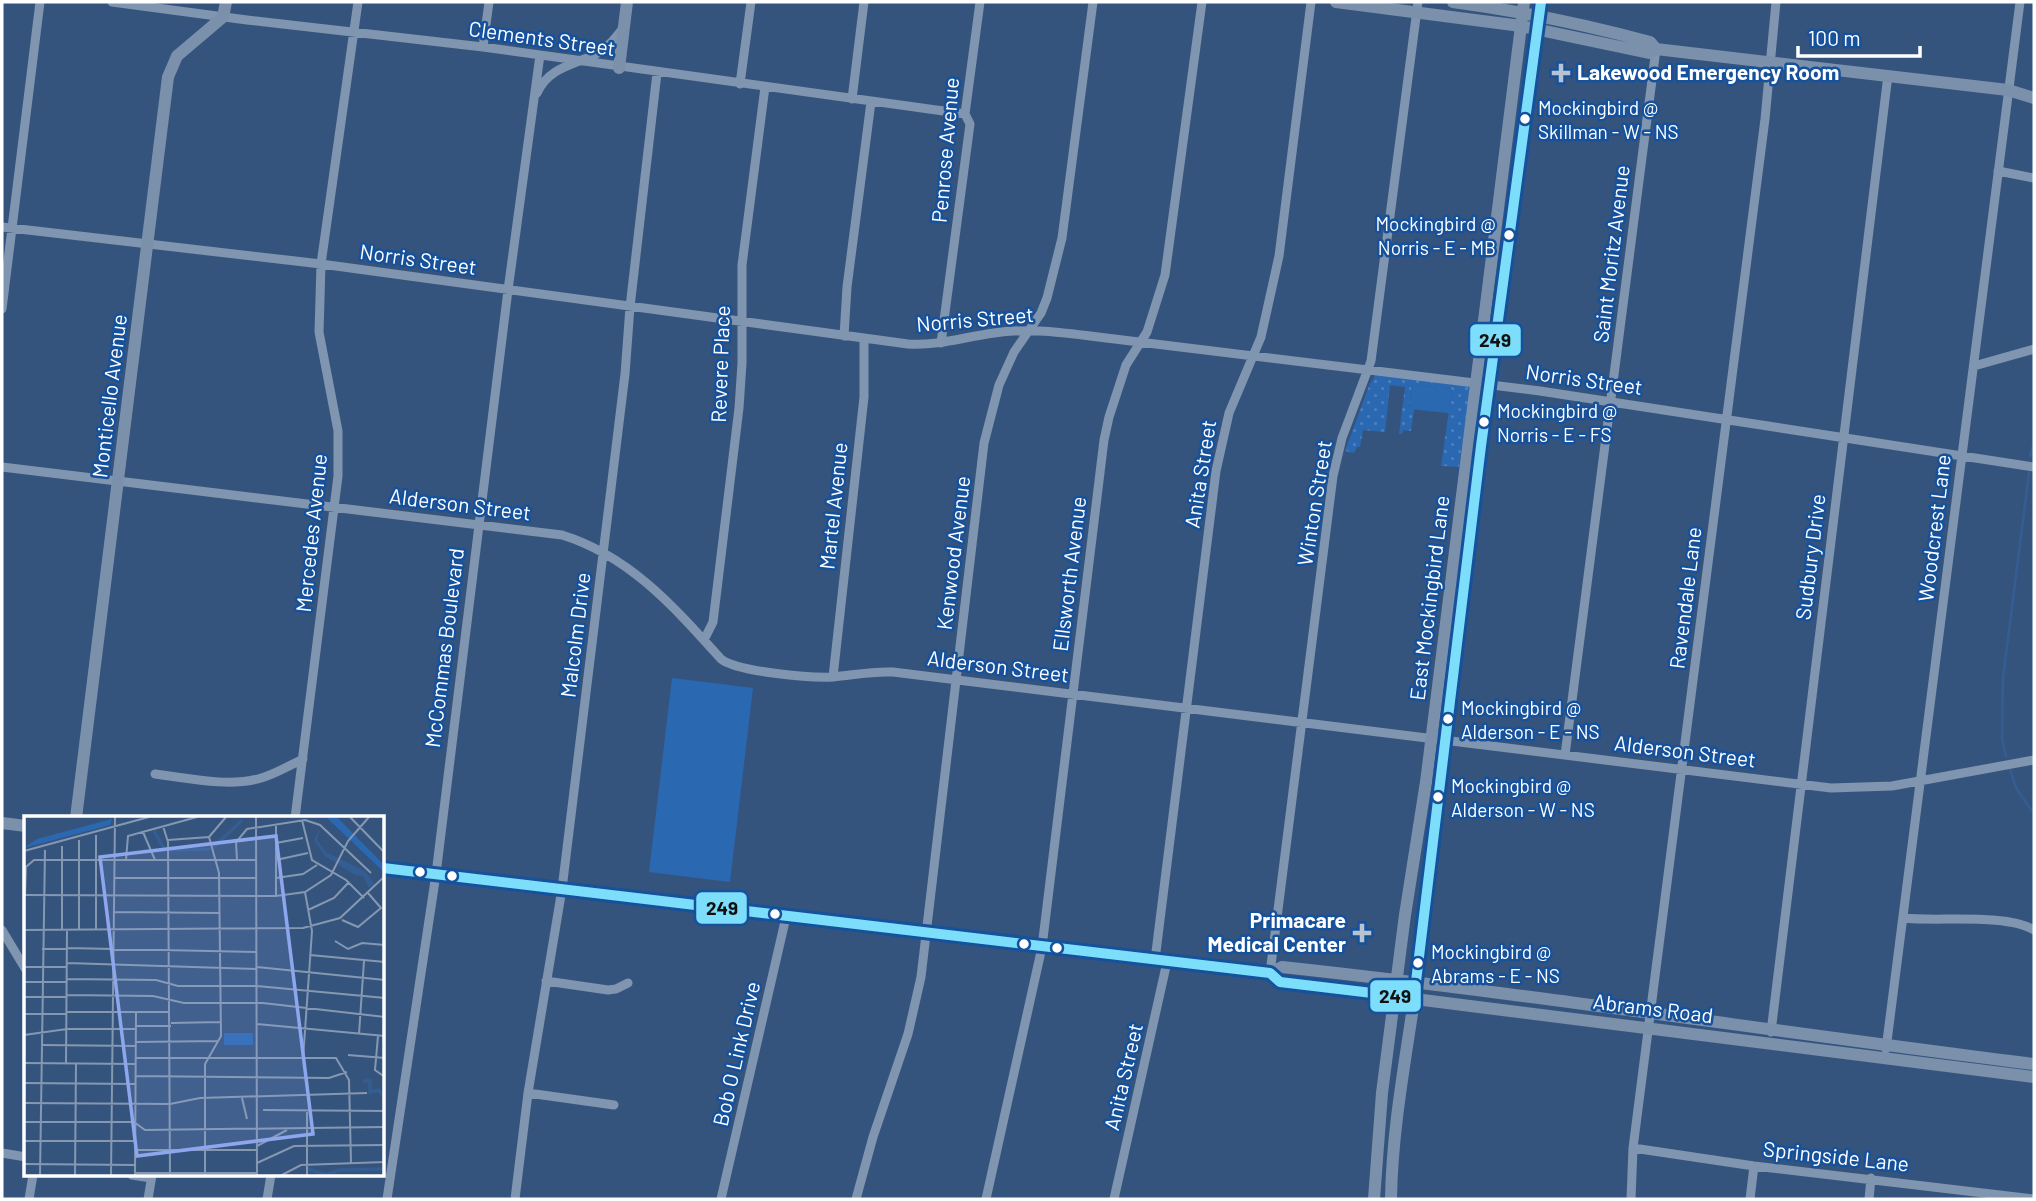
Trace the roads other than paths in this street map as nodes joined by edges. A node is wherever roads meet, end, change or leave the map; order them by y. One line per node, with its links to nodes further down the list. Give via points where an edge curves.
1 (40, 2): 45 (street)
2 (112, 2): 20 (street, Clements Street)
3 (226, 2): 20 (main road)
4 (358, 2): 24 (street, Mercedes Avenue)
5 (489, 2): 25 (street)
6 (627, 2): 21 (main road)
7 (751, 2): 33 (street)
8 (864, 2): 38 (street)
9 (980, 2): 41 (street, Penrose Avenue)
10 (1093, 2): 52 (street, Kenwood Avenue, via 1062,238 1047,298)
11 (1202, 2): 56 (street, Ellsworth Avenue, via 1165,275)
12 (1311, 2): 60 (street, Anita Street, via 1279,256)
13 (1336, 2): 17 (main road)
14 (1453, 2): 18 (main road)
15 (1776, 2): 29 (street, Ravendale Lane)
16 (2020, 2): 36 (street, Woodcrest Lane)
17 (1417, 7): 22 (main road); 62 (street, Winton Street)
18 (1524, 7): 19 (main road); 22 (main road, East Mockingbird Lane)
19 (1540, 8): 23 (main road, East Mockingbird Lane); 26 (main road, via 1650,42)
20 (223, 17): 24 (street, Clements Street); 46 (main road, Monticello Avenue, via 177,57 168,77)
21 (624, 26): 28 (street, McCommas Boulevard, via 604,49); 30 (main road)
22 (1521, 26): 23 (main road); 42 (main road, East Mockingbird Lane)
23 (1537, 30): 26 (main road, via 1648,53); 42 (main road, East Mockingbird Lane)
24 (355, 32): 25 (street, Clements Street); 47 (street, Mercedes Avenue)
25 (483, 47): 27 (street, Clements Street)
26 (1656, 49): 29 (main road); 64 (street, Saint Moritz Avenue)
27 (540, 55): 28 (street, Clements Street); 39 (street, McCommas Boulevard)
28 (575, 61): 30 (street, Clements Street); 39 (street, McCommas Boulevard, via 547,78)
29 (1771, 61): 32 (main road); 65 (street, Ravendale Lane)
30 (619, 68): 31 (street, Clements Street)
31 (657, 73): 33 (street, Clements Street); 49 (street, Malcolm Drive)
32 (1888, 75): 36 (main road); 66 (street, Sudbury Drive)
33 (740, 84): 34 (street, Clements Street)
34 (765, 87): 38 (street, Clements Street); 51 (street, Revere Place, via 742,265)
35 (2034, 89): 36 (main road)
36 (2008, 90): 37 (main road); 43 (street, Woodcrest Lane)
37 (2034, 98)
38 (852, 99): 40 (street, Clements Street)
39 (534, 101): 48 (street, McCommas Boulevard)
40 (871, 102): 41 (street, Clements Street); 54 (street)
41 (965, 114): 57 (street, Penrose Avenue, via 970,124)
42 (1512, 159): 63 (main road, East Mockingbird Lane)
43 (1998, 172): 44 (street); 61 (street, Woodcrest Lane)
44 (2034, 178)
45 (7, 227): 46 (street, Norris Street); 50 (street)
46 (148, 244): 47 (street, Norris Street); 70 (main road, Monticello Avenue)
47 (321, 264): 48 (street, Norris Street); 71 (street, Mercedes Avenue, via 319,332 338,431)
48 (508, 290): 49 (street, Norris Street); 72 (street, McCommas Boulevard)
49 (630, 307): 51 (street, Norris Street); 73 (street, Malcolm Drive)
50 (2, 309)
51 (741, 322): 54 (street, Norris Street); 74 (street, Revere Place, via 739,408 713,622)
52 (1030, 329): 53 (street, Norris Street); 56 (street, Norris Street); 59 (street, Kenwood Avenue)
53 (996, 332): 57 (street, Norris Street); 59 (street, via 1009,340)
54 (844, 336): 55 (street, Norris Street)
55 (864, 339): 57 (street, Norris Street); 75 (street, Martel Avenue, via 864,397)
56 (1140, 342): 60 (street, Norris Street); 77 (street, Ellsworth Avenue, via 1126,365 1106,429)
57 (941, 343)
58 (2034, 349): 61 (street)
59 (1014, 352): 76 (street, Kenwood Avenue, via 999,385 984,443)
60 (1254, 356): 62 (street, Norris Street); 78 (street, Anita Street, via 1222,440)
61 (1974, 366): 67 (street, Woodcrest Lane)
62 (1370, 369): 63 (street, Norris Street); 79 (street, Winton Street, via 1342,438 1333,476)
63 (1484, 383): 64 (street, Norris Street); 80 (main road, East Mockingbird Lane)
64 (1611, 401): 65 (street, Norris Street); 81 (street, Saint Moritz Avenue)
65 (1726, 419): 66 (street, Norris Street); 84 (street, Ravendale Lane)
66 (1843, 436): 67 (street, Norris Street); 88 (street, Sudbury Drive)
67 (1961, 454): 69 (street, Norris Street); 86 (street, Woodcrest Lane)
68 (2, 467): 70 (street, Alderson Street)
69 (2034, 467)
70 (119, 480): 71 (street, Alderson Street); 89 (main road, Monticello Avenue)
71 (335, 507): 72 (street, Alderson Street); 82 (street, Mercedes Avenue)
72 (480, 525): 73 (street, Alderson Street, via 562,535); 95 (street, McCommas Boulevard)
73 (604, 552): 74 (street, Alderson Street, via 640,577); 96 (street, Malcolm Drive)
74 (704, 640): 75 (street, Alderson Street, via 734,667)
75 (832, 677): 76 (street, Alderson Street, via 873,671)
76 (957, 681): 77 (street, Alderson Street); 101 (street, Kenwood Avenue)
77 (1072, 694): 78 (street, Alderson Street); 102 (street, Ellsworth Avenue)
78 (1186, 708): 79 (street, Alderson Street); 103 (street, Anita Street)
79 (1303, 722): 80 (street, Alderson Street); 105 (street, Winton Street)
80 (1438, 738): 81 (street, Alderson Street); 87 (main road, East Mockingbird Lane); 93 (main road, East Mockingbird Lane)
81 (1565, 755): 84 (street, Alderson Street)
82 (303, 759): 85 (street, via 244,782); 90 (street, Mercedes Avenue)
83 (2034, 760): 86 (street, Alderson Street)
84 (1682, 770): 88 (street, Alderson Street); 113 (street, Ravendale Lane)
85 (155, 774)
86 (1922, 779): 88 (street, Alderson Street, via 1861,789); 98 (street, Woodcrest Lane)
87 (1426, 782): 93 (main road, via 1428,831); 106 (main road, East Mockingbird Lane)
88 (1802, 785): 116 (street, Sudbury Drive)
89 (76, 816)
90 (295, 816)
91 (2, 823): 92 (main road)
92 (24, 826)
93 (1434, 843): 108 (main road, East Mockingbird Lane)
94 (385, 868): 95 (main road, Abrams Road)
95 (436, 874): 96 (main road, Abrams Road); 134 (street, McCommas Boulevard)
96 (562, 889): 97 (main road, Abrams Road); 107 (street, Malcolm Drive)
97 (786, 917): 101 (main road, Abrams Road); 136 (street, Bob O Link Drive)
98 (1903, 918): 100 (street, via 2006,921); 117 (street, Woodcrest Lane)
99 (2, 930): 104 (street)
100 (2034, 930)
101 (926, 933): 102 (main road, Abrams Road); 137 (street, Kenwood Avenue, via 908,1034)
102 (1042, 947): 103 (main road, Abrams Road); 138 (street, Ellsworth Avenue)
103 (1161, 961): 105 (main road, Abrams Road); 139 (street, Anita Street)
104 (24, 967)
105 (1270, 973): 106 (main road, Abrams Road, via 1282,967); 110 (main road, Abrams Road, via 1280,982)
106 (1397, 980): 108 (main road, Abrams Road); 110 (main road, East Mockingbird Lane)
107 (546, 981): 109 (street, via 608,990); 120 (street, Malcolm Drive)
108 (1416, 981): 111 (main road, East Mockingbird Lane); 112 (main road, Abrams Road)
109 (628, 983)
110 (1396, 996): 111 (main road, Abrams Road); 140 (main road, East Mockingbird Lane)
111 (1414, 998): 114 (main road, Abrams Road); 141 (main road, East Mockingbird Lane, via 1394,1141)
112 (1561, 1001): 113 (main road, Abrams Road); 114 (main road)
113 (1650, 1013): 115 (street, Ravendale Lane); 116 (main road, Abrams Road)
114 (1560, 1016): 115 (main road, Abrams Road)
115 (1648, 1027): 116 (main road, Abrams Road); 122 (street, Ravendale Lane)
116 (1771, 1037): 117 (main road, Abrams Road)
117 (1886, 1052): 118 (main road, Abrams Road); 119 (main road, Abrams Road)
118 (2034, 1065)
119 (2034, 1077)
120 (528, 1093): 121 (street); 135 (street, Malcolm Drive)
121 (614, 1105)
122 (1633, 1148): 125 (street, Springside Lane); 142 (street, Ravendale Lane)
123 (2, 1153): 124 (street)
124 (24, 1157)
125 (1755, 1166): 129 (street, Springside Lane); 143 (street)
126 (33, 1176): 131 (street)
127 (151, 1176): 132 (street)
128 (271, 1176): 133 (street)
129 (1871, 1178): 130 (street, Springside Lane); 144 (street)
130 (1984, 1196): 145 (street, Springside Lane)
131 (29, 1199)
132 (148, 1199)
133 (267, 1199)
134 (387, 1199)
135 (516, 1199)
136 (721, 1199)
137 (856, 1199)
138 (986, 1199)
139 (1114, 1199)
140 (1374, 1199)
141 (1391, 1199)
142 (1631, 1199)
143 (1751, 1199)
144 (1869, 1199)
145 (2034, 1199)

